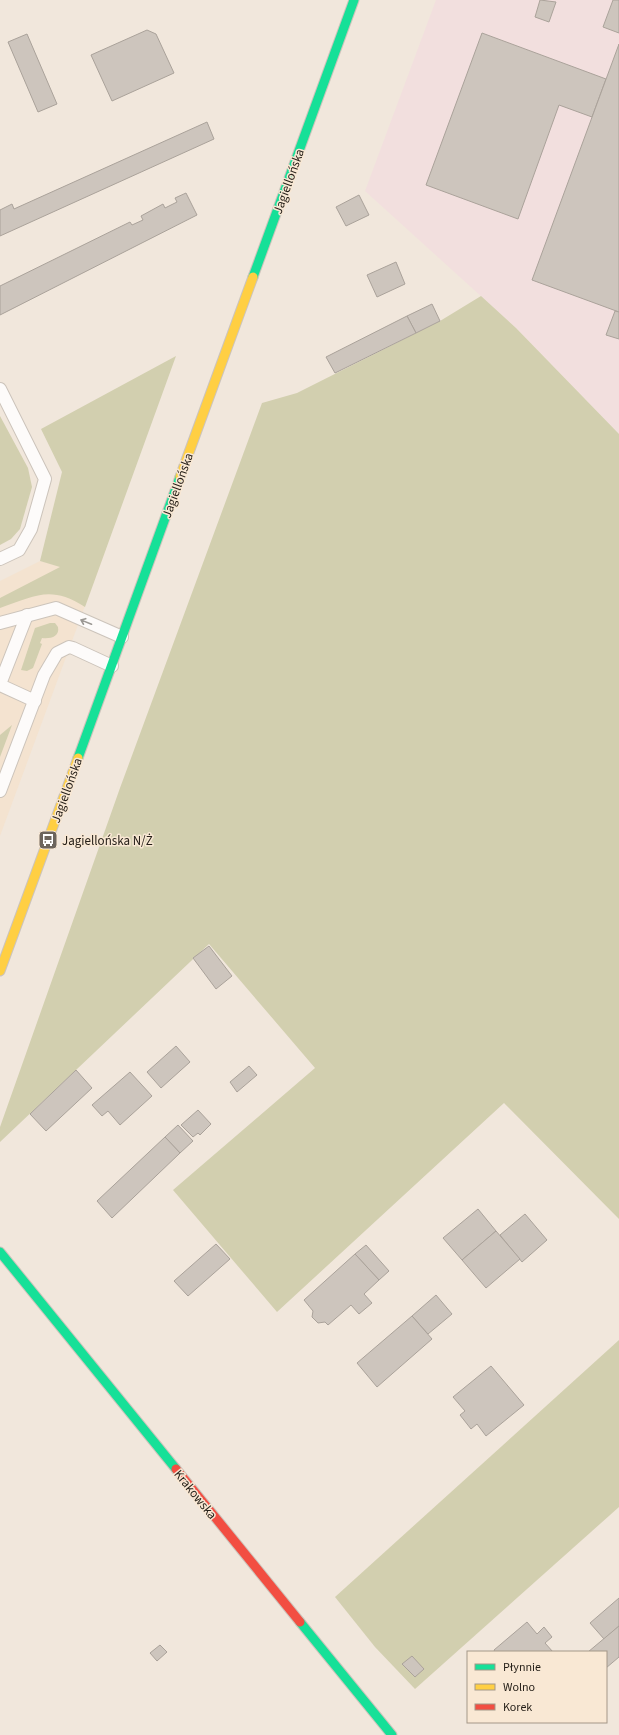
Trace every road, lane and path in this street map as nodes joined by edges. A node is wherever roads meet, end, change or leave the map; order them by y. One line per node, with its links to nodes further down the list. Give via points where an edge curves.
1 (354, 0): 6 (street, Jagiellońska)
2 (0, 389): 3 (lane, via 46,478 31,529 19,550)
3 (0, 560)
4 (27, 615): 5 (lane); 6 (lane, one-way to 4, via 56,608); 8 (lane)
5 (0, 623)
6 (122, 637): 7 (street, Jagiellońska)
7 (112, 666): 9 (lane, via 70,647 57,653 44,675); 11 (street, Jagiellońska)
8 (0, 685): 9 (lane)
9 (35, 701): 10 (lane)
10 (0, 791)
11 (0, 971)
12 (0, 1252): 13 (street, Krakowska)
13 (392, 1735)

